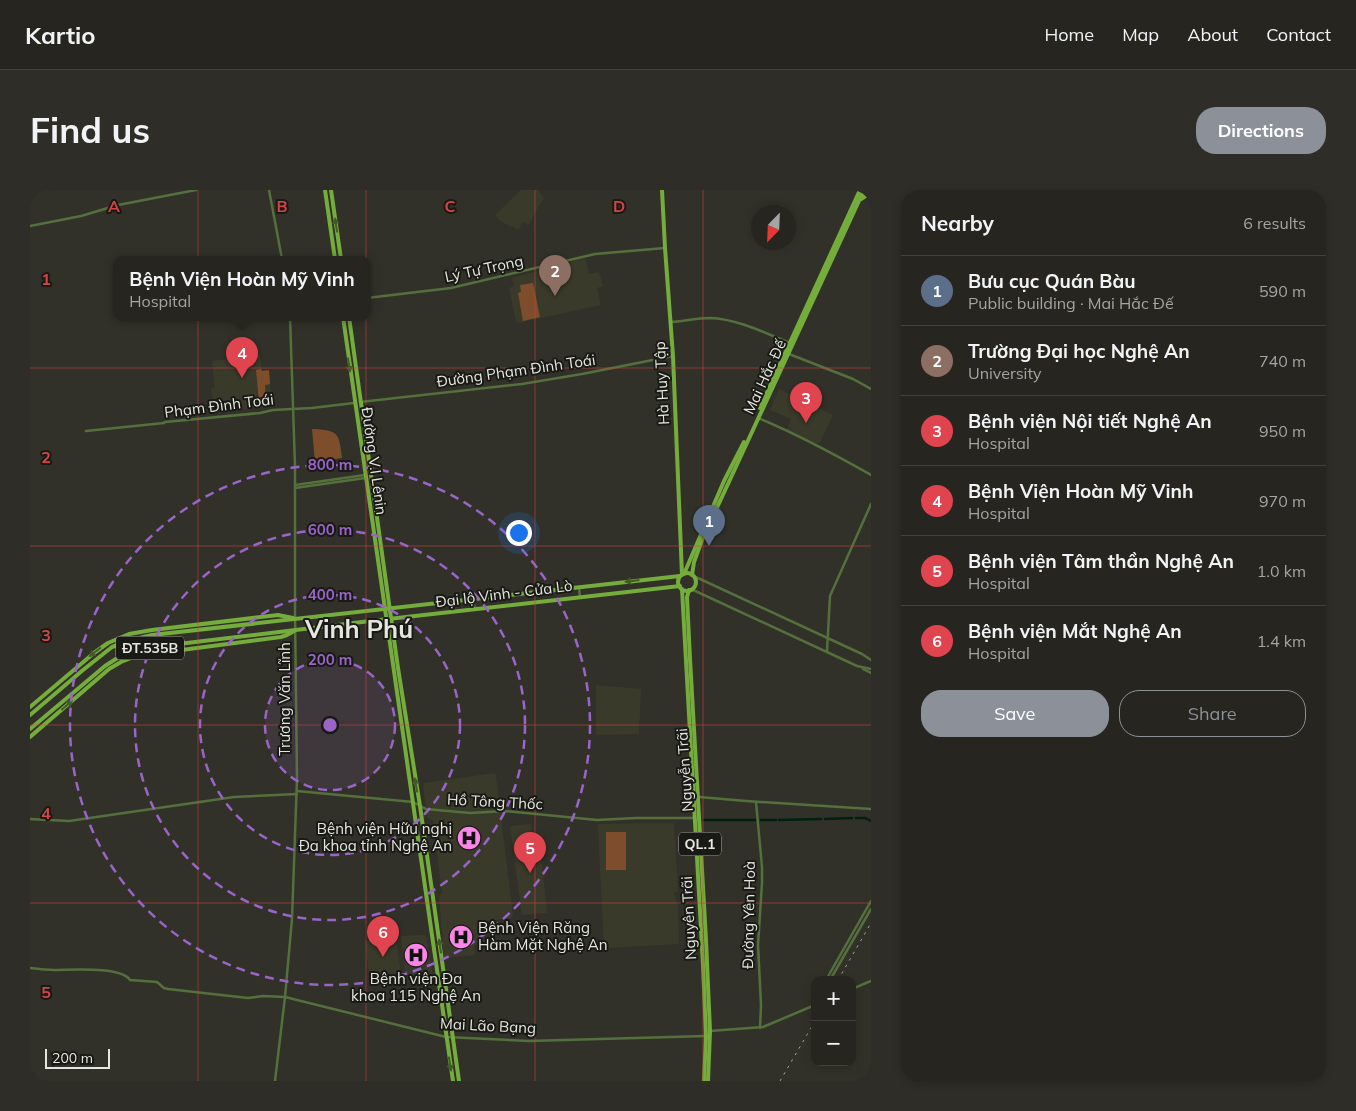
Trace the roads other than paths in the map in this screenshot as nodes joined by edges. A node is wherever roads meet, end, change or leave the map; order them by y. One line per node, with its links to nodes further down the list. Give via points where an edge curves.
1 (196, 190): 10 (street)
2 (269, 190): 12 (street)
3 (325, 190): 13 (main road)
4 (331, 190): 14 (main road, one-way to 4)
5 (662, 190): 11 (main road, Hà Huy Tập)
6 (860, 190): 20 (main road, Mai Hắc Đế / QL.1)
7 (864, 190): 9 (main road, Mai Hắc Đế / QL.1)
8 (871, 191): 9 (main road)
9 (859, 200): 20 (main road, Mai Hắc Đế / QL.1)
10 (30, 226)
11 (665, 248): 15 (street, Lý Tự Trọng, via 595,254 451,288); 19 (main road, Hà Huy Tập)
12 (281, 256)
13 (335, 256)
14 (341, 256)
15 (371, 298)
16 (290, 321): 28 (street, Trương Văn Lĩnh)
17 (344, 321): 27 (main road, Đường V.I Lênin, one-way to 27)
18 (350, 321): 26 (main road, Đường V.I Lênin)
19 (670, 322): 21 (street, via 706,318 723,320); 23 (main road, Hà Huy Tập)
20 (801, 323): 21 (main road, Mai Hắc Đế / QL.1); 22 (main road, Mai Hắc Đế / QL.1)
21 (790, 343): 24 (main road, Mai Hắc Đế / QL.1)
22 (789, 354): 24 (main road, Mai Hắc Đế / QL.1); 25 (street)
23 (673, 356): 26 (street, Đường Phạm Đình Toái, via 524,383); 38 (main road, Hà Huy Tập)
24 (775, 380): 29 (main road, Mai Hắc Đế / QL.1); 31 (main road, Mai Hắc Đế / QL.1)
25 (871, 389)
26 (360, 402): 27 (main road); 35 (main road, Đường V.I Lênin)
27 (354, 403): 28 (street, Phạm Đình Toái); 33 (main road, Đường V.I Lênin)
28 (292, 409): 30 (street, Phạm Đình Toái); 36 (street, Trương Văn Lĩnh)
29 (758, 418): 31 (main road, Mai Hắc Đế / QL.1); 32 (street)
30 (86, 431)
31 (746, 440): 38 (main road, Mai Hắc Đế / QL.1); 39 (main road, Mai Hắc Đế / QL.1, via 702,540)
32 (871, 475)
33 (365, 477): 34 (main road, Đường V.I Lênin); 36 (street)
34 (366, 484): 35 (main road); 46 (main road, Đường V.I Lênin)
35 (372, 484): 47 (main road, Đường V.I Lênin)
36 (295, 487): 52 (street, Trương Văn Lĩnh)
37 (871, 504): 56 (street, via 830,596)
38 (682, 575): 39 (main road); 40 (main road, Đại lộ Vinh - Cửa Lò, one-way to 40); 41 (main road, QL.1, via 678,581)
39 (692, 576): 42 (main road, QL.1, via 695,583); 56 (street)
40 (579, 587): 43 (street); 44 (main road, Đại lộ Vinh - Cửa Lò)
41 (681, 588): 42 (main road); 43 (main road, Đại lộ Vinh - Cửa Lò); 58 (main road, Nguyên Trãi / QL.1)
42 (690, 590): 57 (street); 58 (main road, QL.1)
43 (580, 597): 48 (main road, Đại lộ Vinh - Cửa Lò)
44 (473, 599): 45 (main road, Đại lộ Vinh - Cửa Lò); 48 (street)
45 (410, 606): 47 (main road, Đại lộ Vinh - Cửa Lò); 50 (main road, via 406,613)
46 (384, 609): 47 (main road, Đại lộ Vinh - Cửa Lò); 49 (main road, Đại lộ Vinh - Cửa Lò); 53 (main road, Đường V.I Lênin)
47 (390, 609): 51 (main road, Đường V.I Lênin)
48 (474, 609): 50 (main road, Đại lộ Vinh - Cửa Lò)
49 (368, 611): 52 (main road, Đại lộ Vinh - Cửa Lò); 54 (main road, via 372,619)
50 (411, 616): 51 (main road, Đại lộ Vinh - Cửa Lò)
51 (391, 618): 53 (main road, Đại lộ Vinh - Cửa Lò); 69 (main road, Đường V.I Lênin, one-way to 51)
52 (295, 619): 55 (street, Trương Văn Lĩnh); 61 (main road, one-way to 61, via 278,615 129,634 94,653); 62 (main road, Đại lộ Vinh - Cửa Lò / ĐT.535B, via 131,640 112,648)
53 (386, 619): 54 (main road, Đại lộ Vinh - Cửa Lò); 67 (main road, Đường V.I Lênin)
54 (368, 621): 55 (main road, Đại lộ Vinh - Cửa Lò)
55 (296, 630): 63 (main road, Đại lộ Vinh - Cửa Lò / ĐT.535B, via 134,651 105,666); 64 (main road, one-way to 55, via 121,662 136,656 281,637); 65 (street, Trương Văn Lĩnh)
56 (827, 638): 57 (street); 59 (street)
57 (827, 651): 60 (street)
58 (688, 659): 66 (main road, Nguyên Trãi / QL.1)
59 (871, 659)
60 (871, 671)
61 (30, 707)
62 (30, 715)
63 (30, 729)
64 (30, 737)
65 (297, 793): 67 (street, Hồ Tông Thốc); 72 (street, Hồ Tông Thốc, via 234,797 69,821); 85 (street, Trương Văn Lĩnh)
66 (695, 797): 68 (street); 71 (main road, Nguyên Trãi / QL.1)
67 (413, 802): 69 (street, Hồ Tông Thốc); 74 (main road, Đường V.I Lênin)
68 (756, 802): 70 (street); 87 (street, Đường Yên Hoà, via 762,867 758,945)
69 (420, 806): 71 (street, Hồ Tông Thốc, via 470,813 505,811 597,820); 73 (main road, Đường V.I Lênin)
70 (871, 809)
71 (697, 818): 88 (main road, Nguyễn Trãi / QL.1); 89 (main road, Nguyên Trãi / QL.1)
72 (30, 819)
73 (431, 886): 74 (main road); 77 (main road, Đường V.I Lênin)
74 (425, 887): 78 (main road, Đường V.I Lênin)
75 (871, 901): 79 (street)
76 (871, 909): 79 (street)
77 (437, 928): 78 (main road); 91 (main road, Đường V.I Lênin, one-way to 77)
78 (431, 929): 90 (main road, Đường V.I Lênin)
79 (856, 931): 81 (street); 82 (street)
80 (30, 968): 85 (street, Mai Lão Bạng, via 107,970 126,975 130,980 157,982 165,988 248,998)
81 (828, 976)
82 (832, 976)
83 (871, 981): 84 (street)
84 (856, 987)
85 (285, 997): 90 (street, Mai Lão Bạng); 92 (street, Trương Văn Lĩnh)
86 (811, 1007): 87 (street)
87 (760, 1028): 88 (street)
88 (710, 1031): 89 (main road); 96 (main road, Nguyễn Trãi / QL.1)
89 (706, 1036): 91 (street, Mai Lão Bạng, via 528,1041); 95 (main road, QL.1)
90 (446, 1037): 91 (street, Mai Lão Bạng); 93 (main road, Đường V.I Lênin, one-way to 93)
91 (453, 1037): 94 (main road, Đường V.I Lênin)
92 (275, 1081)
93 (453, 1081)
94 (459, 1081)
95 (704, 1081)
96 (708, 1081)

